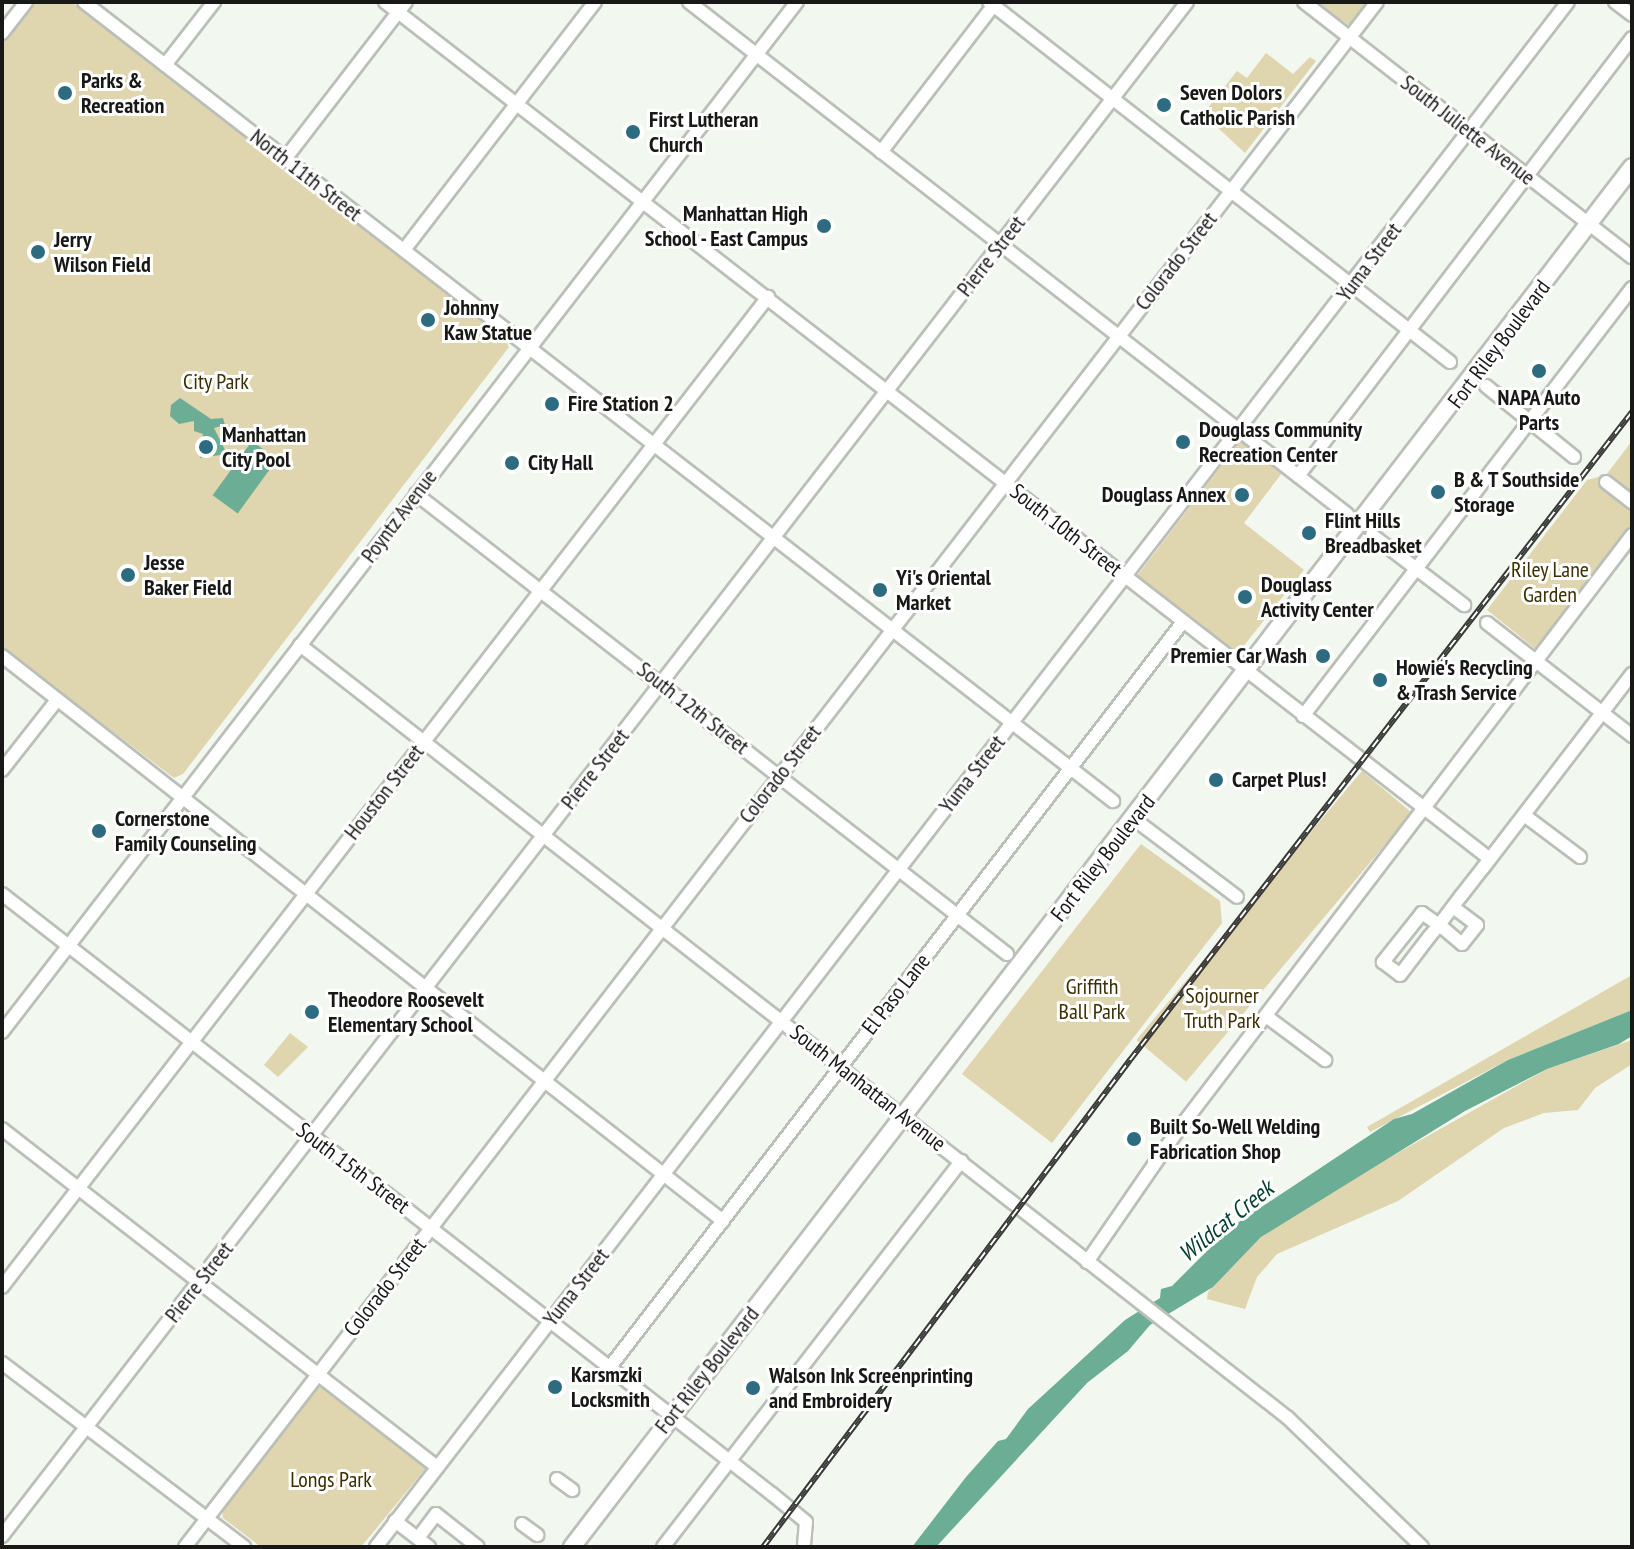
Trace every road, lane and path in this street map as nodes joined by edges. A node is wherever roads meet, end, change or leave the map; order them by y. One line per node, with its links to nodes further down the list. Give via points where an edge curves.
1 (26, 2): 16 (street)
2 (84, 2): 20 (street, North 11th Street)
3 (214, 2): 20 (street)
4 (385, 2): 14 (street, South 10th Street)
5 (595, 2): 22 (street)
6 (689, 2): 19 (street)
7 (797, 2): 19 (street, Poyntz Avenue)
8 (1187, 2): 21 (street, Pierre Street)
9 (1304, 2): 17 (street, South Juliette Avenue)
10 (1377, 2): 17 (street, Colorado Street)
11 (1568, 2): 23 (street, Yuma Street)
12 (1615, 2): 15 (street)
13 (993, 3): 21 (street); 24 (street)
14 (402, 7): 22 (street, South 10th Street); 25 (street)
15 (1632, 15)
16 (2, 33)
17 (1349, 37): 23 (street, South Juliette Avenue); 28 (street, Colorado Street)
18 (1632, 38): 27 (street)
19 (756, 54): 24 (street); 29 (street, Poyntz Avenue)
20 (165, 65): 25 (street, North 11th Street)
21 (1114, 98): 28 (street); 31 (street, Pierre Street)
22 (517, 103): 29 (street, South 10th Street); 32 (street)
23 (1469, 131): 27 (street, South Juliette Avenue); 34 (street, Yuma Street)
24 (881, 152): 31 (street)
25 (285, 159): 32 (street, North 11th Street)
26 (1632, 167): 30 (highway, Fort Riley Boulevard)
27 (1528, 177): 30 (street, South Juliette Avenue); 37 (street)
28 (1231, 190): 34 (street); 38 (street, Colorado Street)
29 (644, 199): 36 (street, South 10th Street); 39 (street, Poyntz Avenue)
30 (1589, 225): 33 (street, South Juliette Avenue); 66 (highway, Fort Riley Boulevard)
31 (1001, 244): 38 (street); 42 (street, Pierre Street)
32 (404, 250): 39 (street, North 11th Street)
33 (1632, 257)
34 (1351, 285): 37 (street); 44 (street, Yuma Street)
35 (1632, 288): 43 (street)
36 (768, 297): 42 (street, South 10th Street); 45 (street, Houston Street)
37 (1409, 330): 40 (street); 47 (street)
38 (1117, 337): 44 (street); 48 (street, Colorado Street)
39 (528, 348): 45 (street, North 11th Street); 50 (street, Poyntz Avenue)
40 (1450, 362)
41 (1486, 386): 43 (street)
42 (888, 390): 48 (street, South 10th Street); 55 (street, Pierre Street)
43 (1529, 421): 46 (street); 56 (street)
44 (1238, 430): 47 (street); 57 (street, Yuma Street)
45 (653, 444): 55 (street, North 11th Street); 58 (street, Houston Street)
46 (1574, 457)
47 (1298, 476): 52 (street)
48 (1005, 482): 57 (street, South 10th Street); 62 (street, Colorado Street)
49 (1606, 482): 51 (street)
50 (416, 494): 58 (street, South 12th Street); 63 (street, Poyntz Avenue)
51 (1632, 502)
52 (1347, 514)
53 (1372, 535): 56 (street)
54 (1632, 535): 65 (street)
55 (773, 537): 62 (street, North 11th Street); 68 (street, Pierre Street)
56 (1416, 568): 59 (street); 71 (street)
57 (1125, 576): 60 (street, South 10th Street); 72 (street, Yuma Street)
58 (541, 589): 68 (street, South 12th Street); 74 (street, Houston Street)
59 (1464, 605)
60 (1183, 622): 66 (street, South 10th Street); 75 (street, El Paso Lane)
61 (1487, 623): 65 (street)
62 (893, 629): 72 (street, North 11th Street); 77 (street, Colorado Street)
63 (300, 645): 74 (street, South Manhattan Avenue); 78 (street, Poyntz Avenue)
64 (2, 656): 69 (street)
65 (1535, 661): 70 (street); 80 (street)
66 (1246, 672): 71 (street, South 10th Street); 82 (highway, Fort Riley Boulevard)
67 (1632, 674): 70 (street)
68 (661, 684): 77 (street, South 12th Street); 83 (street, Pierre Street)
69 (57, 700): 76 (street); 78 (street)
70 (1602, 713): 73 (street); 81 (street)
71 (1303, 716): 80 (street, South 10th Street)
72 (1013, 722): 75 (street, North 11th Street); 86 (street, Yuma Street)
73 (1632, 736)
74 (423, 741): 83 (street, South Manhattan Avenue); 88 (street, Houston Street)
75 (1070, 767): 79 (street, North 11th Street); 91 (street, El Paso Lane)
76 (2, 770)
77 (779, 775): 86 (street, South 12th Street); 93 (street, Colorado Street)
78 (182, 799): 88 (street); 94 (street, Poyntz Avenue)
79 (1113, 801)
80 (1424, 808): 85 (street, South 10th Street); 97 (street)
81 (1524, 815): 84 (street); 85 (street)
82 (1134, 819): 89 (street); 104 (highway, Fort Riley Boulevard)
83 (544, 835): 93 (street, South Manhattan Avenue); 96 (street, Pierre Street)
84 (1580, 857)
85 (1490, 859): 90 (street)
86 (898, 868): 91 (street, South 12th Street); 98 (street, Yuma Street)
87 (2, 894): 94 (street, South 15th Street)
88 (304, 895): 96 (street); 100 (street, Houston Street)
89 (1237, 897)
90 (1453, 907): 92 (street); 92 (street, via 1477,925 1462,944)
91 (958, 915): 95 (street, South 12th Street); 102 (street, El Paso Lane)
92 (1439, 925): 92 (street, via 1400,975 1383,962 1422,913)
93 (661, 927): 98 (street, South Manhattan Avenue); 103 (street, Colorado Street)
94 (69, 946): 99 (street, Poyntz Avenue); 100 (street, South 15th Street)
95 (1007, 954)
96 (425, 989): 103 (street); 106 (street, Pierre Street)
97 (1266, 1016): 101 (street); 112 (street)
98 (781, 1021): 102 (street, South Manhattan Avenue); 108 (street, Yuma Street)
99 (2, 1032)
100 (191, 1042): 106 (street, South 15th Street); 109 (street, Houston Street)
101 (1325, 1060)
102 (840, 1067): 104 (street, South Manhattan Avenue); 110 (street, El Paso Lane)
103 (543, 1081): 108 (street); 111 (street, Colorado Street)
104 (903, 1115): 107 (street, South Manhattan Avenue); 119 (highway, Fort Riley Boulevard)
105 (2, 1129): 109 (street)
106 (312, 1136): 111 (street, South 15th Street); 113 (street, Pierre Street)
107 (961, 1161): 112 (street, South Manhattan Avenue); 121 (street)
108 (663, 1174): 110 (street); 115 (street, Yuma Street)
109 (78, 1189): 113 (street); 114 (street, Houston Street)
110 (723, 1221): 117 (street, El Paso Lane)
111 (431, 1228): 115 (street, South 15th Street); 118 (street, Colorado Street)
112 (1087, 1262): 139 (street, South Manhattan Avenue, via 1288,1418)
113 (200, 1282): 118 (street); 120 (street, Pierre Street)
114 (2, 1287)
115 (550, 1321): 117 (street, South 15th Street); 122 (street, Yuma Street)
116 (2, 1363): 120 (street)
117 (610, 1367): 119 (street, South 15th Street)
118 (317, 1374): 122 (street); 125 (street, Colorado Street)
119 (671, 1416): 121 (street, South 15th Street); 136 (highway, Fort Riley Boulevard)
120 (86, 1427): 125 (street); 129 (street, Pierre Street)
121 (730, 1461): 137 (street); 138 (street, South 15th Street, via 806,1522)
122 (437, 1467): 126 (street, Yuma Street)
123 (557, 1479): 124 (street)
124 (572, 1490)
125 (205, 1520): 131 (street, Colorado Street); 132 (street)
126 (395, 1521): 130 (street); 133 (street, Yuma Street)
127 (522, 1524): 128 (street)
128 (537, 1535)
129 (2, 1536)
130 (418, 1538): 134 (street); 135 (street, via 436,1514)
131 (185, 1547)
132 (244, 1547)
133 (376, 1547)
134 (429, 1547)
135 (478, 1547)
136 (572, 1547)
137 (663, 1547)
138 (804, 1547)
139 (1422, 1547)

